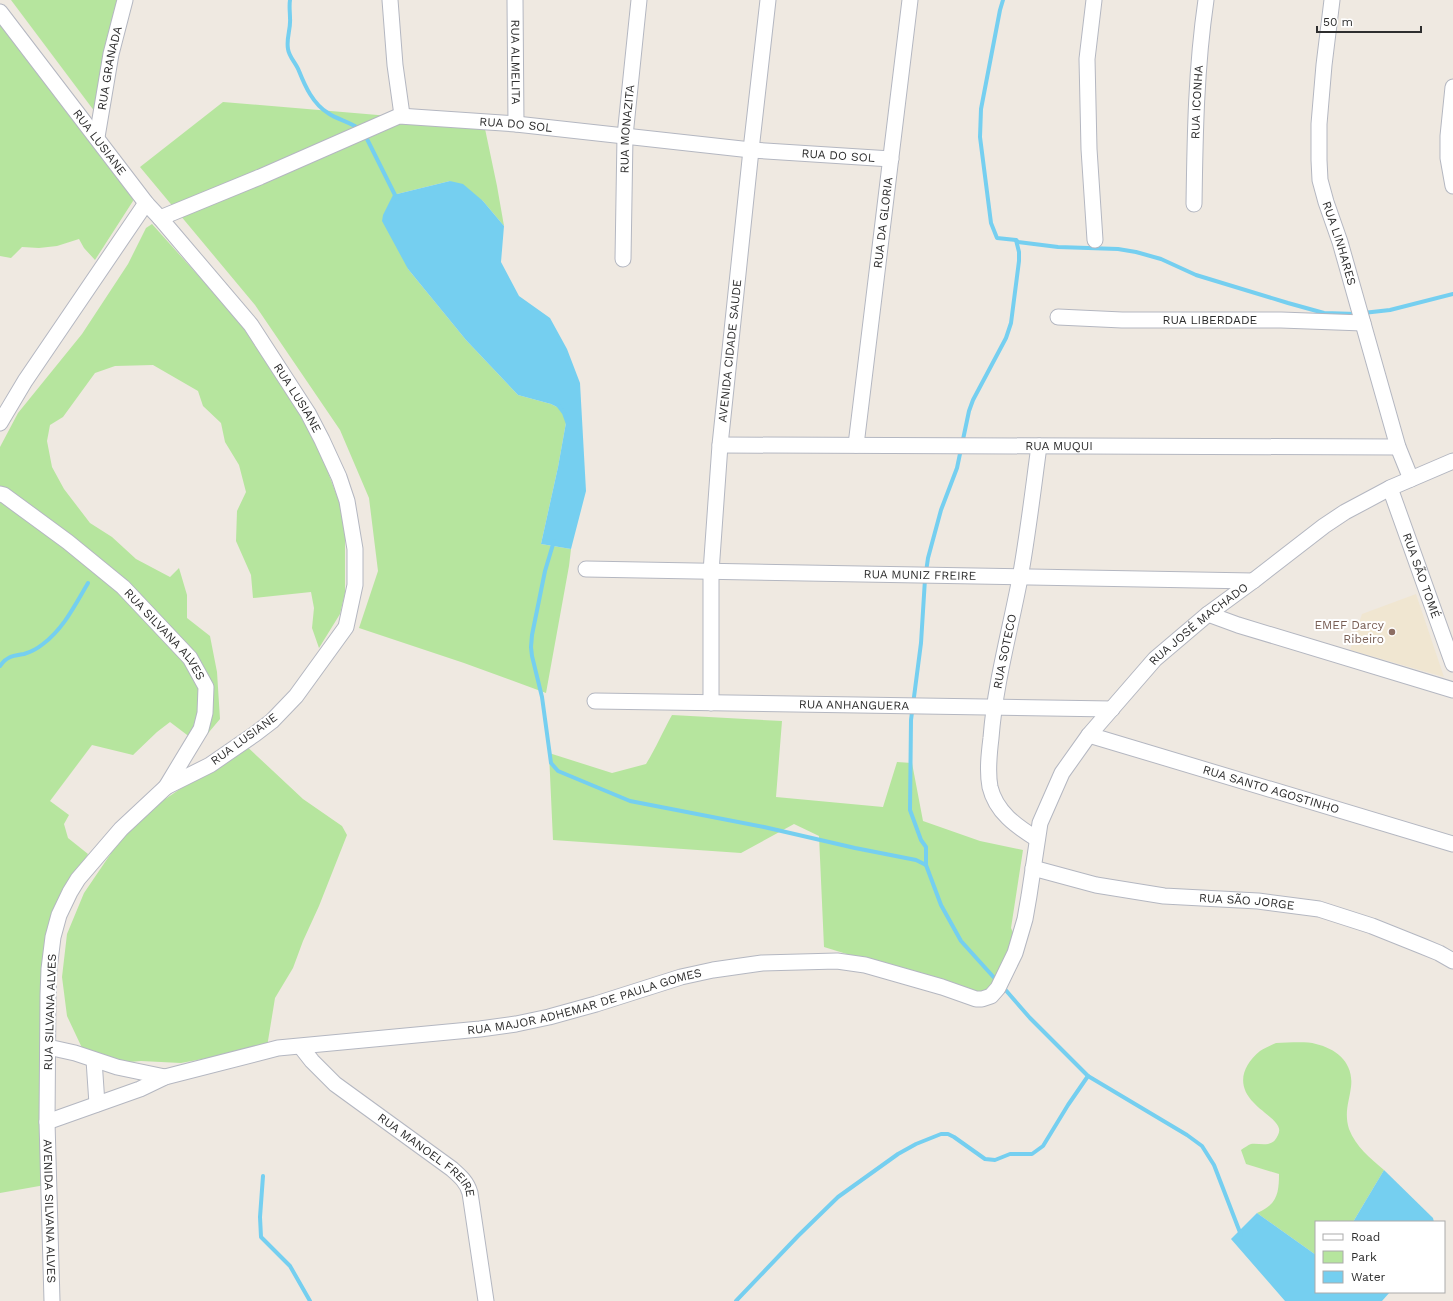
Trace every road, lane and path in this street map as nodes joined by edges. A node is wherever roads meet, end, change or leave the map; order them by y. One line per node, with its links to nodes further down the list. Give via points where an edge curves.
1 (125, 0): 15 (street, RUA GRANADA, via 113,48)
2 (390, 0): 12 (street)
3 (515, 0): 13 (street, RUA ALMELITA)
4 (640, 0): 14 (street, RUA MONAZITA)
5 (768, 0): 16 (street, AVENIDA CIDADE SAUDE)
6 (910, 0): 17 (street, RUA DA GLORIA)
7 (1094, 0): 22 (street, via 1087,59)
8 (1206, 0): 20 (street, RUA ICONHA, via 1195,103)
9 (1332, 0): 25 (street, RUA LINHARES, via 1319,124 1320,180)
10 (0, 12): 15 (street, RUA LUSIANE)
11 (1453, 87): 18 (street, via 1448,158)
12 (402, 115): 13 (street, RUA DO SOL); 21 (street, RUA DO SOL)
13 (516, 124): 14 (street, RUA DO SOL)
14 (625, 136): 16 (street, RUA DO SOL); 23 (street, RUA MONAZITA)
15 (97, 138): 19 (street, RUA LUSIANE)
16 (751, 150): 17 (street, RUA DO SOL); 27 (street, AVENIDA CIDADE SAUDE)
17 (891, 159): 28 (street, RUA DA GLORIA)
18 (1453, 186)
19 (146, 203): 21 (street, RUA LUSIANE); 26 (street, via 25,381)
20 (1194, 204)
21 (160, 218): 47 (street, RUA LUSIANE, via 251,325 308,413 339,477 347,501 355,549 355,585 346,627 296,696 272,721 255,734 210,765)
22 (1095, 240)
23 (623, 259)
24 (1058, 317): 25 (street, RUA LIBERDADE)
25 (1363, 323): 30 (street, RUA LINHARES)
26 (0, 423)
27 (720, 445): 28 (street, RUA MUQUI); 36 (street, AVENIDA CIDADE SAUDE)
28 (856, 445): 29 (street, RUA MUQUI)
29 (1039, 446): 30 (street, RUA MUQUI); 37 (street, RUA SOTECO)
30 (1398, 447): 32 (street, RUA LINHARES)
31 (1453, 461): 32 (street, RUA JOSÉ MACHADO)
32 (1411, 479): 33 (street, RUA JOSÉ MACHADO)
33 (1390, 488): 38 (street, RUA JOSÉ MACHADO, via 1324,526); 40 (street, RUA SÃO TOMÉ)
34 (0, 494): 47 (street, RUA SILVANA ALVES, via 68,542 123,587 190,658 206,686 201,730)
35 (586, 569): 36 (street, RUA MUNIZ FREIRE)
36 (711, 572): 37 (street, RUA MUNIZ FREIRE); 43 (street, AVENIDA CIDADE SAUDE)
37 (1020, 577): 38 (street, RUA MUNIZ FREIRE); 44 (street, RUA SOTECO)
38 (1253, 581): 39 (street, RUA JOSÉ MACHADO)
39 (1208, 614): 41 (street); 45 (street, RUA JOSÉ MACHADO, via 1155,659)
40 (1453, 664)
41 (1453, 690)
42 (595, 701): 43 (street, RUA ANHANGUERA)
43 (711, 703): 44 (street, RUA ANHANGUERA)
44 (993, 707): 45 (street, RUA ANHANGUERA); 48 (street, RUA SOTECO, via 988,770 990,787 1009,819)
45 (1112, 709): 46 (street, RUA JOSÉ MACHADO)
46 (1089, 735): 48 (street, RUA JOSÉ MACHADO, via 1062,773 1040,823); 49 (street, RUA SANTO AGOSTINHO)
47 (166, 787): 53 (street, RUA SILVANA ALVES, via 106,845 78,879 62,909 49,969)
48 (1037, 839): 50 (street, RUA JOSÉ MACHADO)
49 (1453, 844)
50 (1033, 868): 51 (street, RUA SÃO JORGE, via 1103,886 1156,895 1258,901 1318,909 1366,924 1439,953); 52 (street, RUA JOSÉ MACHADO, via 1025,919 1016,953)
51 (1453, 962)
52 (998, 988): 54 (street, RUA MAJOR ADHEMAR DE PAULA GOMES, via 991,996 976,999 865,965 837,961 762,963 681,977 596,1004 516,1024)
53 (48, 1047): 55 (street, RUA MAJOR ADHEMAR DE PAULA GOMES); 58 (street, RUA SILVANA ALVES)
54 (301, 1047): 56 (street, RUA MAJOR ADHEMAR DE PAULA GOMES, via 278,1048); 60 (street, RUA MANOEL FREIRE, via 335,1084 452,1169 468,1185)
55 (94, 1060): 56 (street, RUA MAJOR ADHEMAR DE PAULA GOMES); 57 (street)
56 (165, 1077): 57 (street, RUA MAJOR ADHEMAR DE PAULA GOMES)
57 (97, 1104): 58 (street, RUA MAJOR ADHEMAR DE PAULA GOMES)
58 (47, 1122): 59 (street, AVENIDA SILVANA ALVES)
59 (52, 1301)
60 (486, 1301)

